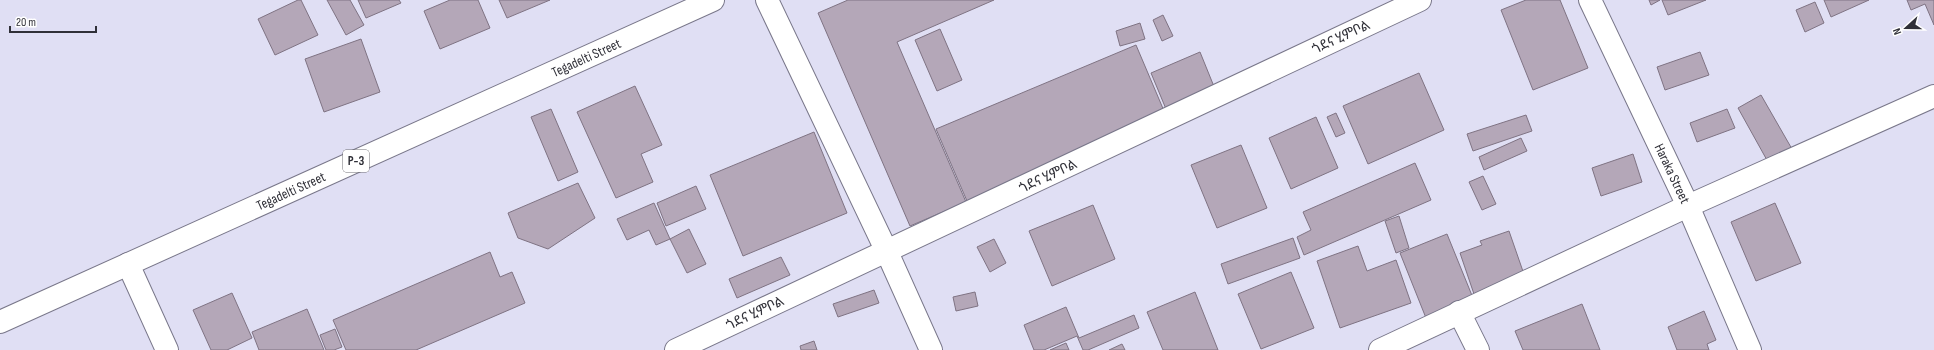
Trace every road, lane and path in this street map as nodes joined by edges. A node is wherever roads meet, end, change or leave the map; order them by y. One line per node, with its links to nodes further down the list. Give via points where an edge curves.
1 (713, 0): 8 (street, Tegadelti Street / P-3)
2 (767, 0): 7 (street)
3 (1420, 0): 7 (street, ጎደና ሂምቦል)
4 (1590, 0): 6 (street, Haraka Street)
5 (1934, 96): 6 (street)
6 (1688, 206): 9 (street); 16 (street, Haraka Street)
7 (887, 252): 12 (street, ጎደና ሂምቦል); 13 (street)
8 (128, 264): 10 (street, Tegadelti Street / P-3); 11 (street)
9 (1459, 312): 14 (street); 15 (street)
10 (0, 322)
11 (167, 350)
12 (676, 350)
13 (931, 350)
14 (1380, 350)
15 (1478, 350)
16 (1750, 350)

